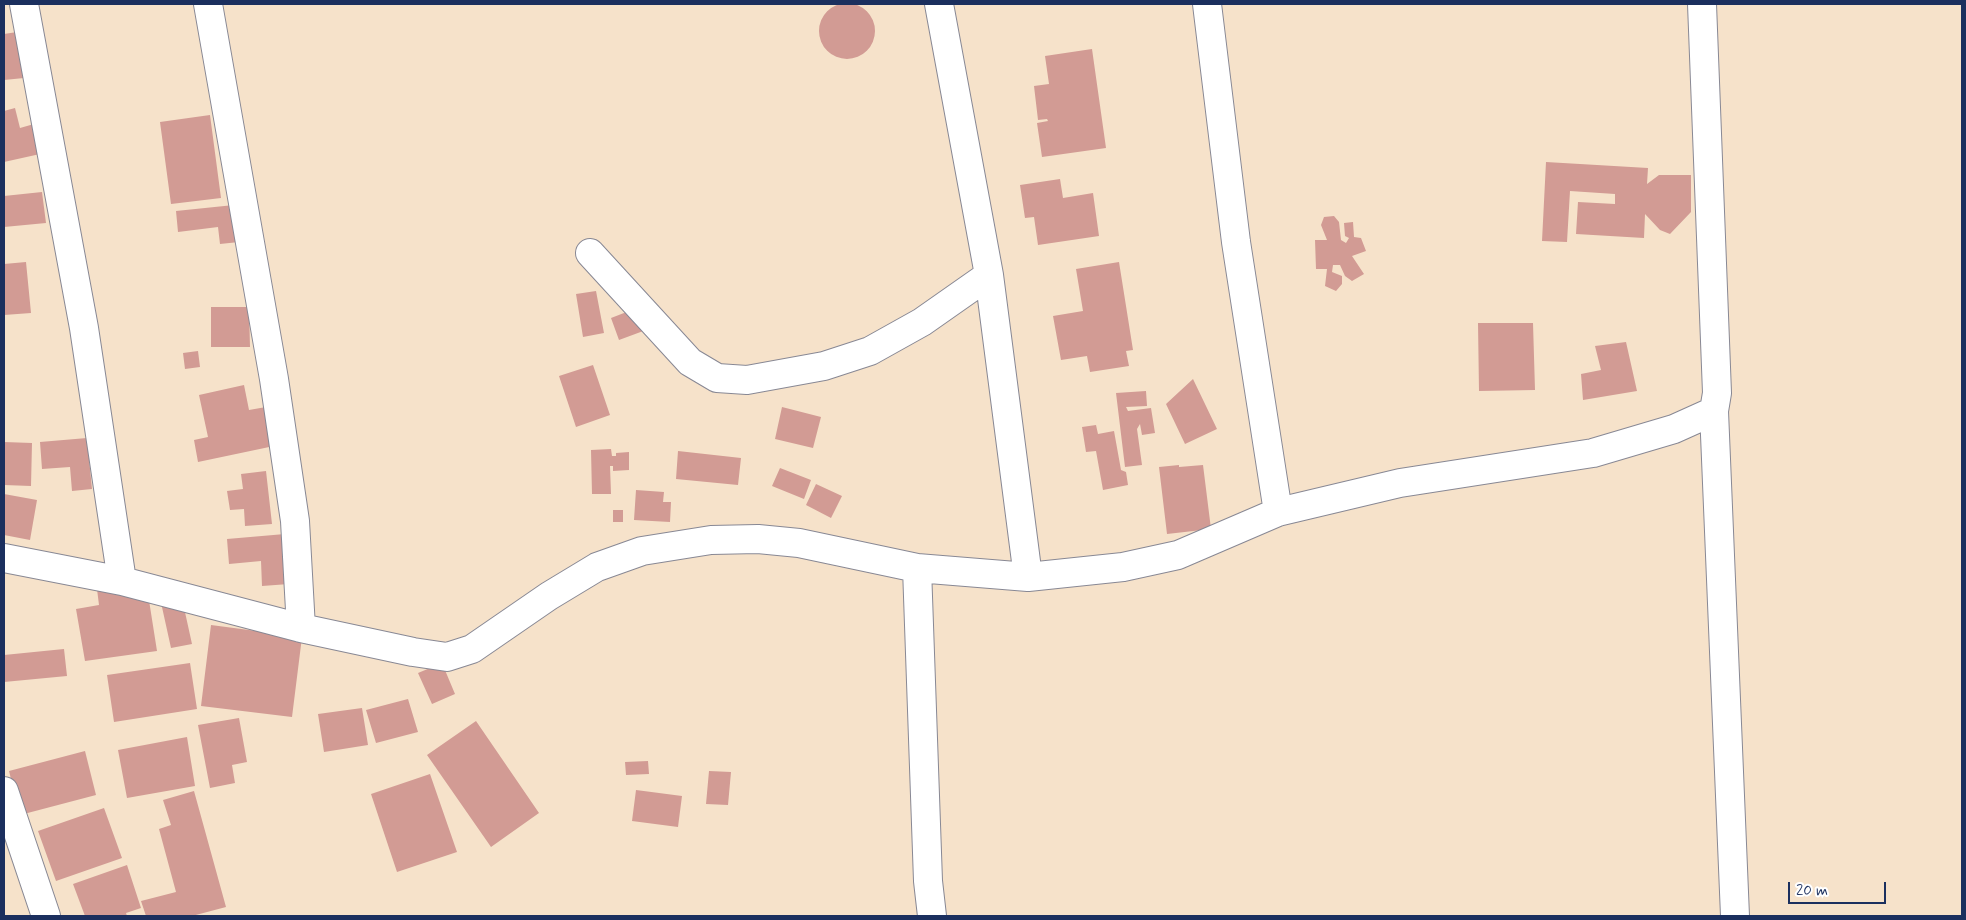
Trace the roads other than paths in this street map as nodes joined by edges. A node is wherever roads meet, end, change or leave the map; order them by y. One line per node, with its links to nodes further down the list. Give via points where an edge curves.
1 (24, 4): 13 (street, via 84,328)
2 (208, 4): 14 (street, via 277,398 295,521)
3 (938, 4): 7 (street)
4 (1207, 4): 9 (street, via 1236,242)
5 (1702, 4): 8 (street, via 1717,393)
6 (590, 252): 7 (street, via 690,362 717,378 748,380 814,368 870,351 922,322)
7 (990, 275): 12 (street)
8 (1714, 411): 9 (street, via 1674,429 1593,453 1400,483); 18 (street)
9 (1278, 512): 12 (street, via 1178,554 1123,567)
10 (4, 558): 13 (street)
11 (917, 568): 12 (street); 14 (street, via 799,543 758,539 711,540 642,551 597,567 472,649 446,656); 17 (street)
12 (1028, 577)
13 (122, 582): 14 (street)
14 (301, 628)
15 (4, 791): 16 (street)
16 (46, 916)
17 (932, 916)
18 (1734, 916)

